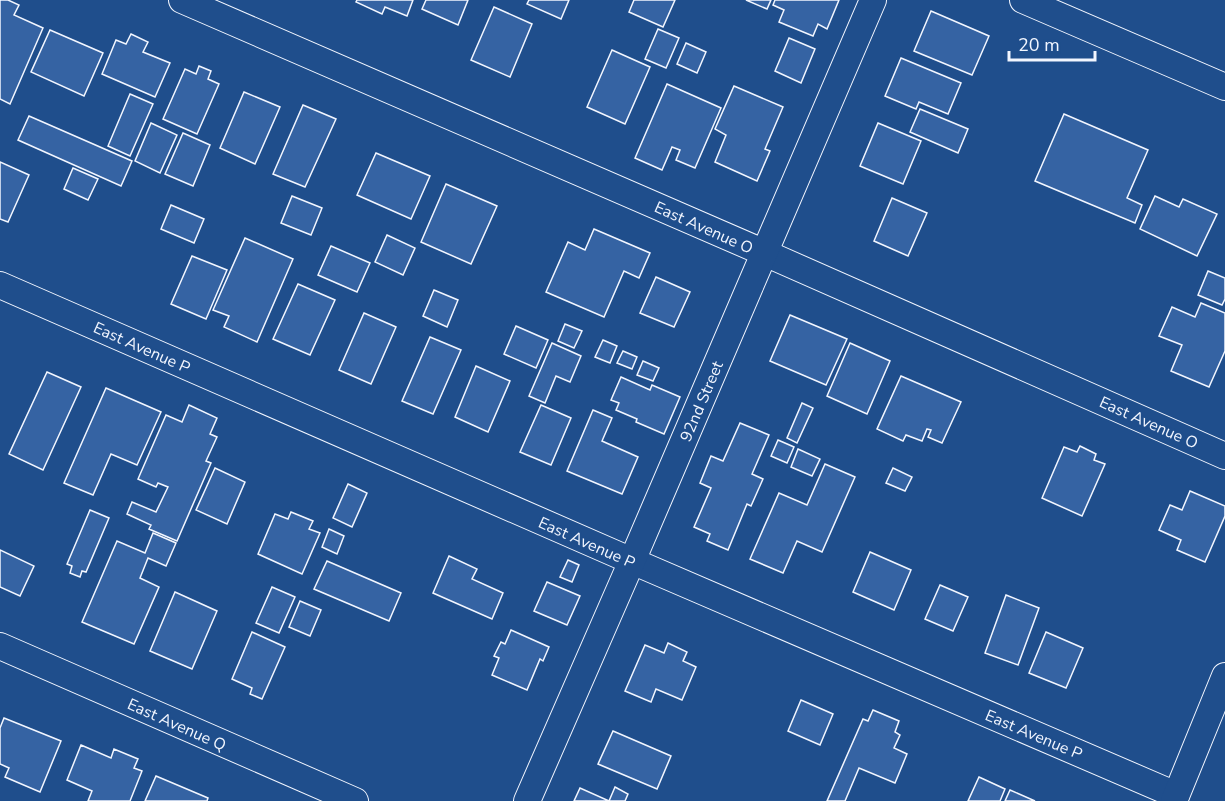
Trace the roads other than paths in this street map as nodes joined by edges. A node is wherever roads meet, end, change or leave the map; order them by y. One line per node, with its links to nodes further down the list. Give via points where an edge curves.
1 (182, 0): 5 (street, East Avenue O)
2 (873, 0): 5 (street, 92nd Street)
3 (1023, 0): 4 (street)
4 (1225, 87)
5 (765, 253): 7 (street, East Avenue O); 8 (street, 92nd Street)
6 (0, 285): 8 (street, East Avenue P)
7 (1225, 456)
8 (632, 561): 11 (street, East Avenue P); 13 (street, 92nd Street)
9 (0, 646): 12 (street, East Avenue Q)
10 (1225, 676): 11 (street)
11 (1175, 798)
12 (355, 801)
13 (527, 801)

